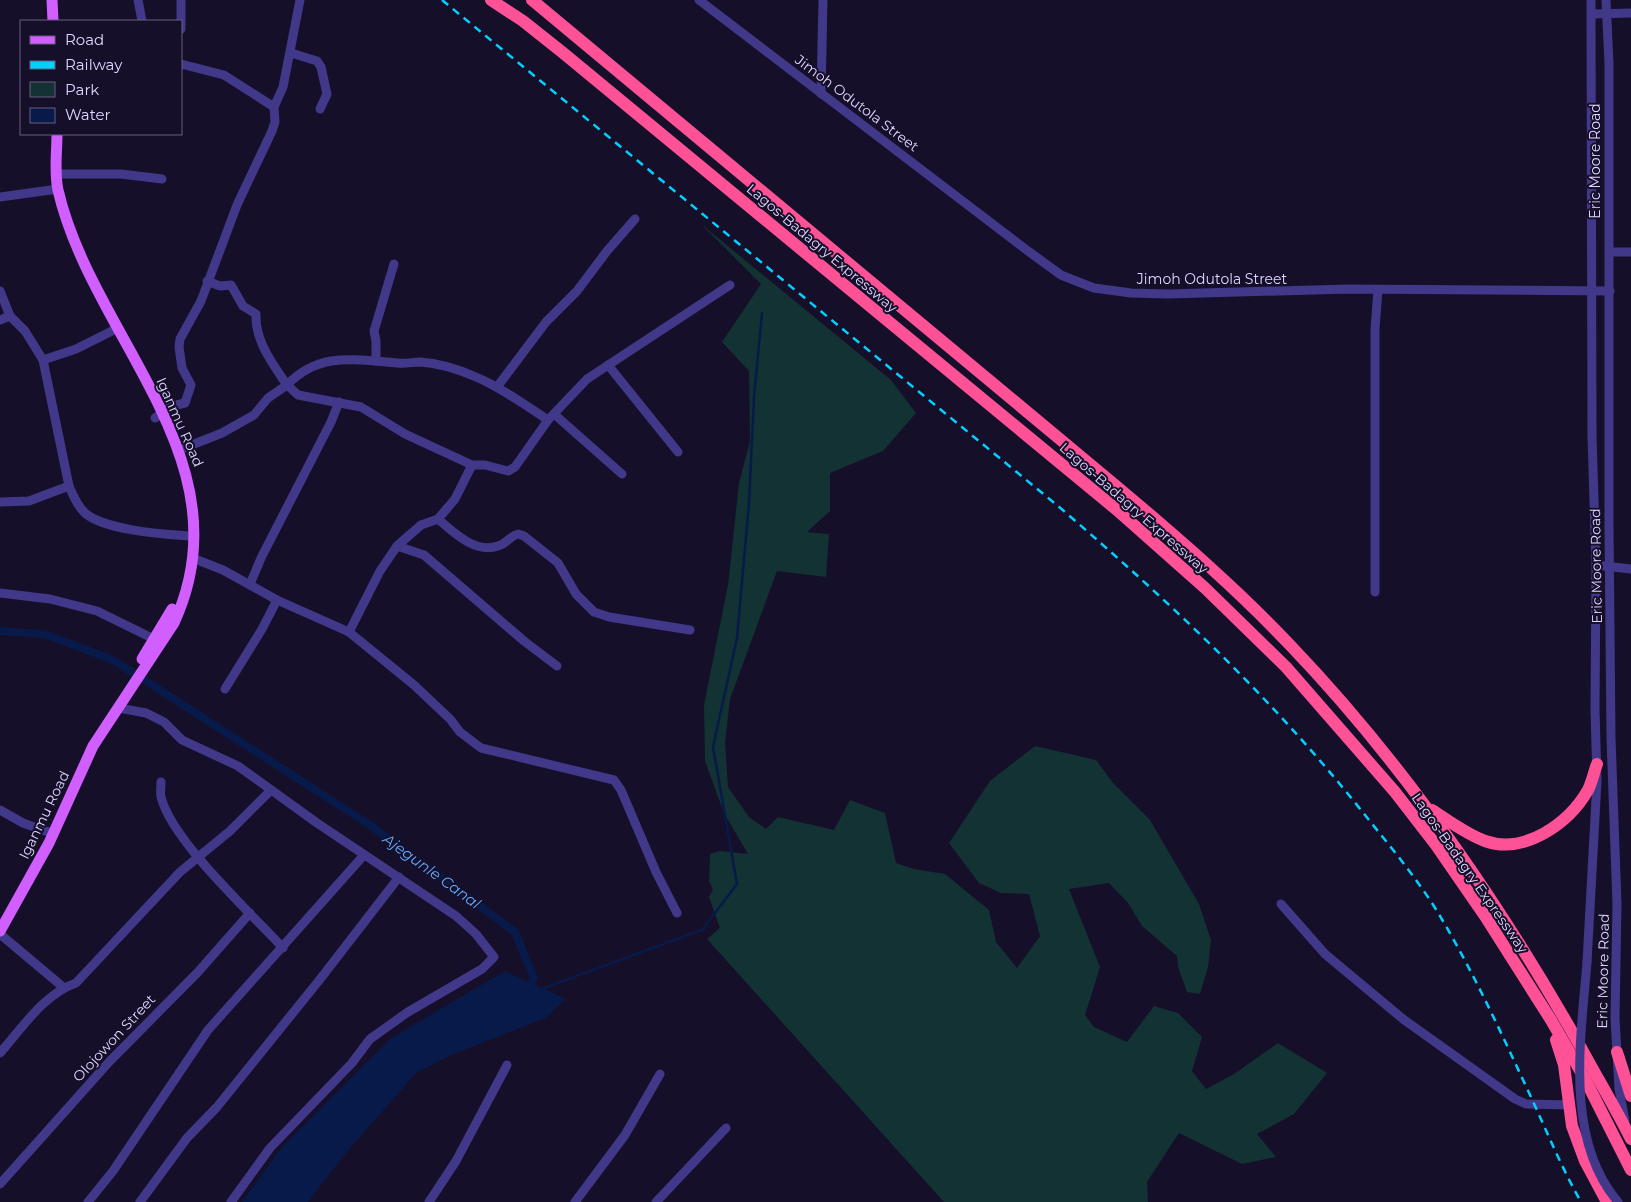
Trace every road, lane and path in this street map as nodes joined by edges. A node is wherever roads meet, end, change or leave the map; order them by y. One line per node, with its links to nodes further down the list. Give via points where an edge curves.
1 (52, 0): 15 (main road)
2 (60, 0): 16 (main road)
3 (138, 0): 17 (street)
4 (181, 0): 18 (street)
5 (300, 0): 19 (street)
6 (491, 0): 91 (highway, Lagos-Badagry Expressway, via 569,58 1117,510 1205,588 1286,667 1394,792 1436,845)
7 (532, 0): 78 (highway, Lagos-Badagry Expressway, via 1207,563 1291,646)
8 (699, 0): 21 (street, Jimoh Odutola Street)
9 (823, 0): 21 (street)
10 (1591, 0): 13 (street, Eric Moore Road)
11 (1606, 0): 14 (street, Eric Moore Road)
12 (1631, 13): 14 (street)
13 (1592, 14): 14 (street); 38 (street, Eric Moore Road)
14 (1607, 15): 31 (street, Eric Moore Road)
15 (53, 20)
16 (60, 20)
17 (142, 20)
18 (181, 20)
19 (291, 53): 22 (street, via 283,87); 23 (street, via 322,67 327,94)
20 (182, 64): 22 (street, via 224,75)
21 (821, 94): 36 (street, Jimoh Odutola Street, via 1061,275 1085,284 1131,293 1168,294)
22 (274, 107): 34 (street, via 272,131 237,205 218,262)
23 (320, 109)
24 (50, 135): 28 (main road, Iganmu Road)
25 (57, 135): 26 (main road, Iganmu Road)
26 (57, 174): 27 (street, via 121,174); 28 (main road, Iganmu Road)
27 (162, 179)
28 (54, 188): 29 (street); 42 (main road, Iganmu Road, via 60,225); 49 (main road, Iganmu Road, via 81,256)
29 (0, 197)
30 (635, 219): 47 (street, via 606,250 577,291 546,322)
31 (1610, 252): 32 (street); 39 (street, Eric Moore Road)
32 (1631, 252)
33 (394, 264): 44 (street, via 374,331)
34 (207, 281): 46 (street, via 220,286 231,285 243,306 256,314 255,328 262,346); 49 (street, via 179,346 182,368 191,386 190,393 185,403 172,406)
35 (730, 285): 45 (street)
36 (1378, 290): 38 (street, Jimoh Odutola Street); 65 (street, via 1375,329)
37 (0, 291): 40 (street)
38 (1592, 291): 39 (street, Jimoh Odutola Street); 61 (street, Eric Moore Road)
39 (1610, 291): 62 (street, Eric Moore Road)
40 (10, 316): 41 (street); 43 (street, via 25,331)
41 (0, 320)
42 (112, 331): 43 (street, via 76,349); 49 (main road, Iganmu Road)
43 (43, 360): 55 (street)
44 (376, 361): 46 (street, via 352,358 320,364 299,372); 47 (street, via 436,365)
45 (608, 365): 50 (street, via 587,380); 52 (street)
46 (287, 385): 48 (street, via 298,395); 51 (street, via 268,398 254,415 222,433)
47 (497, 386): 50 (street)
48 (339, 402): 53 (street, via 361,407 405,434); 64 (street)
49 (159, 416): 51 (main road, Iganmu Road); 58 (main road, Iganmu Road, via 183,488)
50 (551, 417): 53 (street, via 515,467 508,471); 54 (street)
51 (178, 450): 60 (main road, Iganmu Road, via 193,503)
52 (678, 452)
53 (472, 465): 57 (street, via 455,499)
54 (622, 474)
55 (69, 486): 56 (street, via 29,501); 58 (street, via 84,512 102,522 143,532)
56 (0, 502)
57 (438, 519): 59 (street, via 421,525); 68 (street, via 456,535 483,548 496,547 518,534 524,536 558,563 576,594 594,612)
58 (188, 536): 70 (main road, Iganmu Road, via 187,558 176,601)
59 (397, 546): 69 (street); 71 (street, via 424,555)
60 (195, 559): 64 (street); 70 (main road, Iganmu Road, via 183,604 170,631)
61 (1596, 565): 62 (street); 75 (street, Eric Moore Road)
62 (1610, 565): 63 (street); 92 (street, Eric Moore Road)
63 (1631, 569)
64 (250, 584): 67 (street)
65 (1375, 592)
66 (0, 593): 70 (street, via 50,599 97,611)
67 (276, 600): 69 (street); 72 (street)
68 (690, 630)
69 (348, 632): 86 (street, via 414,685 460,732 481,748 614,780)
70 (152, 646): 73 (main road, Iganmu Road)
71 (557, 666)
72 (225, 689)
73 (124, 694): 74 (main road, Iganmu Road); 80 (main road, Iganmu Road, via 90,742)
74 (119, 708): 77 (street, via 146,713 164,722 182,740 238,766); 80 (main road, Iganmu Road, via 93,746)
75 (1597, 764): 78 (highway, via 1589,788 1566,818 1544,834 1526,841 1488,842 1469,835); 109 (street, Eric Moore Road, bridge, via 1581,1058 1582,1115 1594,1163)
76 (161, 782): 82 (street, via 161,797 172,820)
77 (271, 790): 81 (street); 82 (street)
78 (1426, 806): 99 (highway, Lagos-Badagry Expressway, via 1519,942)
79 (0, 810): 80 (street, via 23,824)
80 (52, 833): 87 (main road, Iganmu Road); 88 (main road, Iganmu Road)
81 (364, 855): 83 (street); 89 (street)
82 (198, 857): 85 (street); 90 (street, via 149,903 76,983)
83 (399, 877): 103 (street, via 217,1107 187,1138); 104 (street, via 456,916 494,957 482,969 408,1012 370,1039 352,1063 270,1148)
84 (1281, 904): 97 (street, via 1325,954 1403,1019 1515,1099 1526,1104)
85 (250, 913): 89 (street); 101 (street, Olojowon Street, via 198,972 109,1062)
86 (677, 913)
87 (0, 923)
88 (0, 932): 90 (street)
89 (283, 948): 102 (street, via 208,1030 118,1164)
90 (63, 987): 93 (street, via 19,1029)
91 (1550, 1020): 97 (highway, via 1564,1065); 100 (highway, Lagos-Badagry Expressway)
92 (1617, 1052): 96 (highway); 99 (street, Eric Moore Road, via 1618,1089)
93 (0, 1053)
94 (507, 1065): 105 (street, via 456,1161)
95 (660, 1074): 106 (street, via 625,1135)
96 (1631, 1096)
97 (1570, 1105): 108 (highway, via 1572,1126 1585,1161)
98 (726, 1128): 107 (street)
99 (1629, 1135)
100 (1631, 1170)
101 (0, 1184)
102 (88, 1202)
103 (140, 1202)
104 (231, 1202)
105 (430, 1202)
106 (575, 1202)
107 (656, 1202)
108 (1607, 1202)
109 (1618, 1202)

